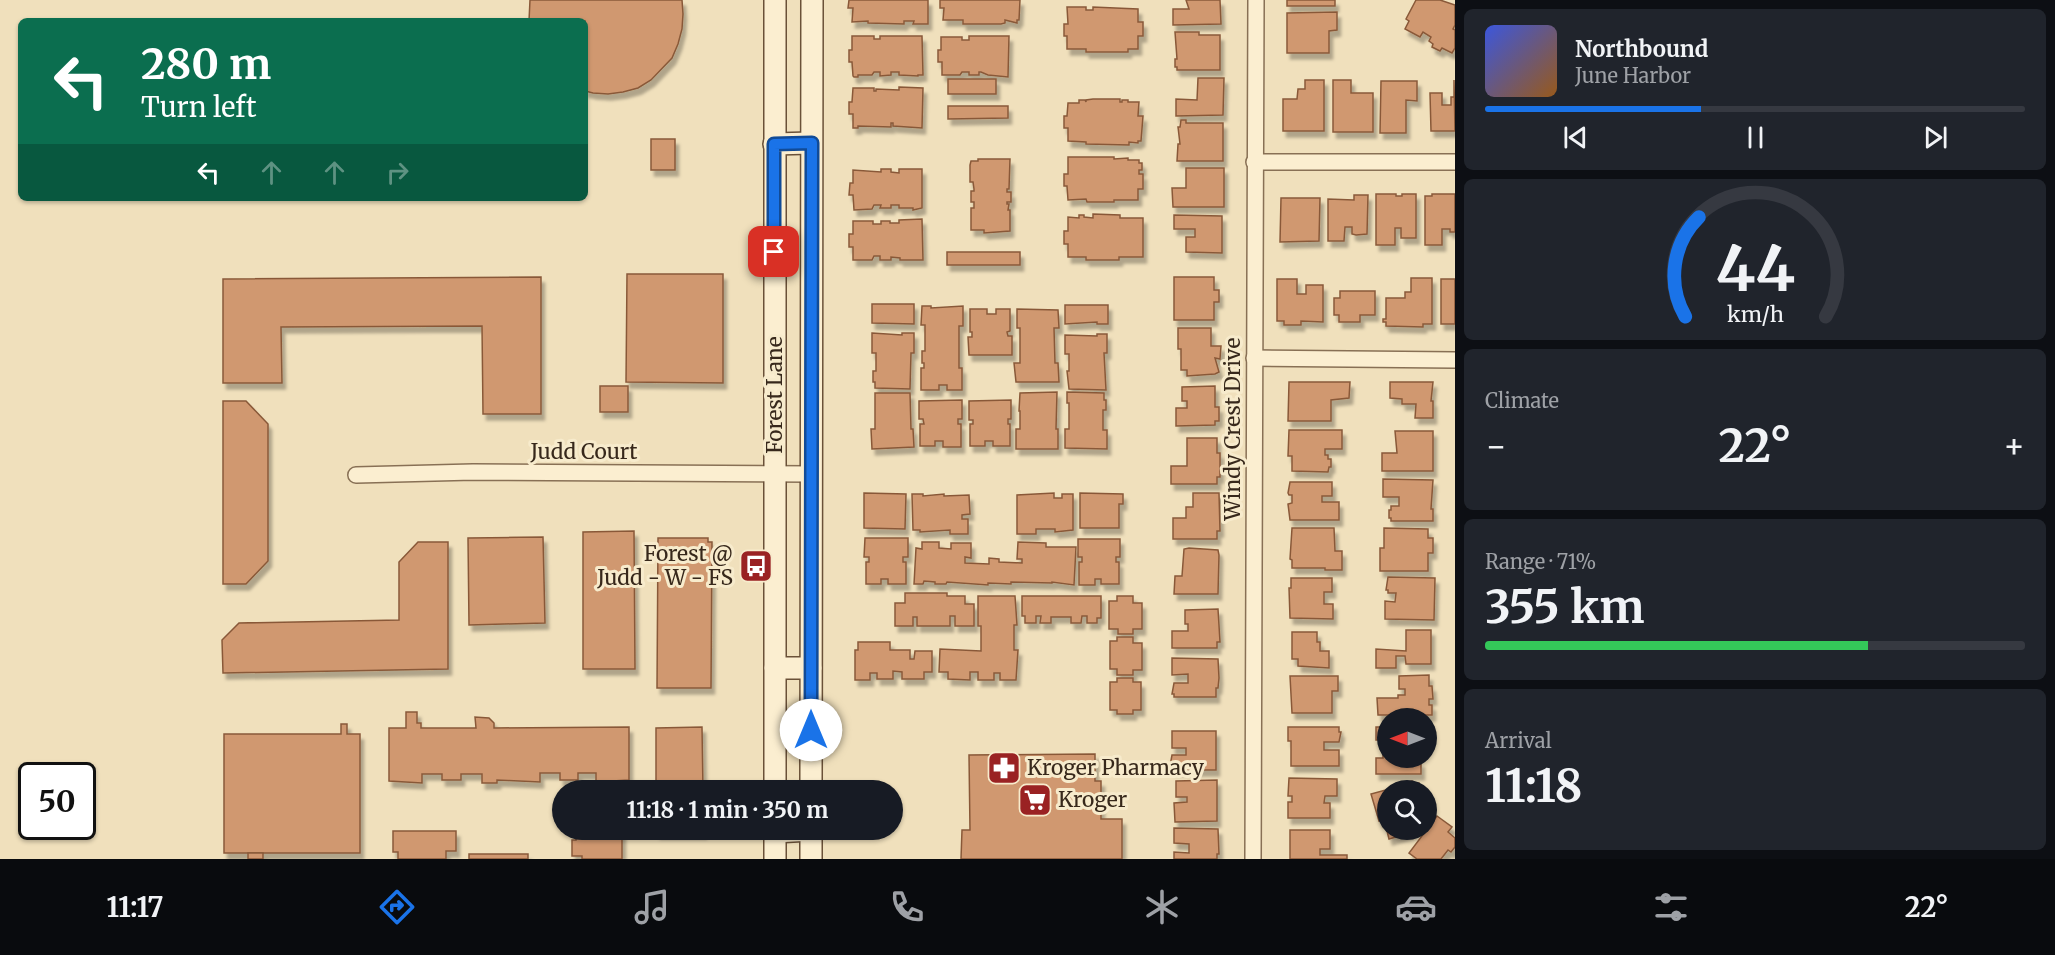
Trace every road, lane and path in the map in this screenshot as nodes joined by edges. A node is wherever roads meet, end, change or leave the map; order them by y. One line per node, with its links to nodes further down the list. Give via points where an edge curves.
1 (775, 0): 5 (main road, Forest Lane)
2 (812, 0): 4 (main road, Forest Lane)
3 (1256, 0): 6 (street, Windy Crest Drive)
4 (812, 143): 5 (main road); 10 (main road, Forest Lane)
5 (774, 144): 12 (main road, Forest Lane)
6 (1254, 162): 7 (street); 8 (street, Windy Crest Drive)
7 (1455, 162)
8 (1254, 358): 9 (street); 21 (street, Windy Crest Drive)
9 (1455, 360)
10 (812, 474): 12 (street, Judd Court); 14 (main road, Forest Lane)
11 (356, 475): 12 (street, Judd Court)
12 (775, 475): 13 (main road, Forest Lane)
13 (775, 668): 14 (main road); 15 (main road, Forest Lane)
14 (812, 668): 16 (main road, Forest Lane)
15 (775, 780)
16 (811, 780)
17 (775, 840): 19 (main road)
18 (811, 840): 20 (main road)
19 (775, 859)
20 (811, 859)
21 (1253, 859)

